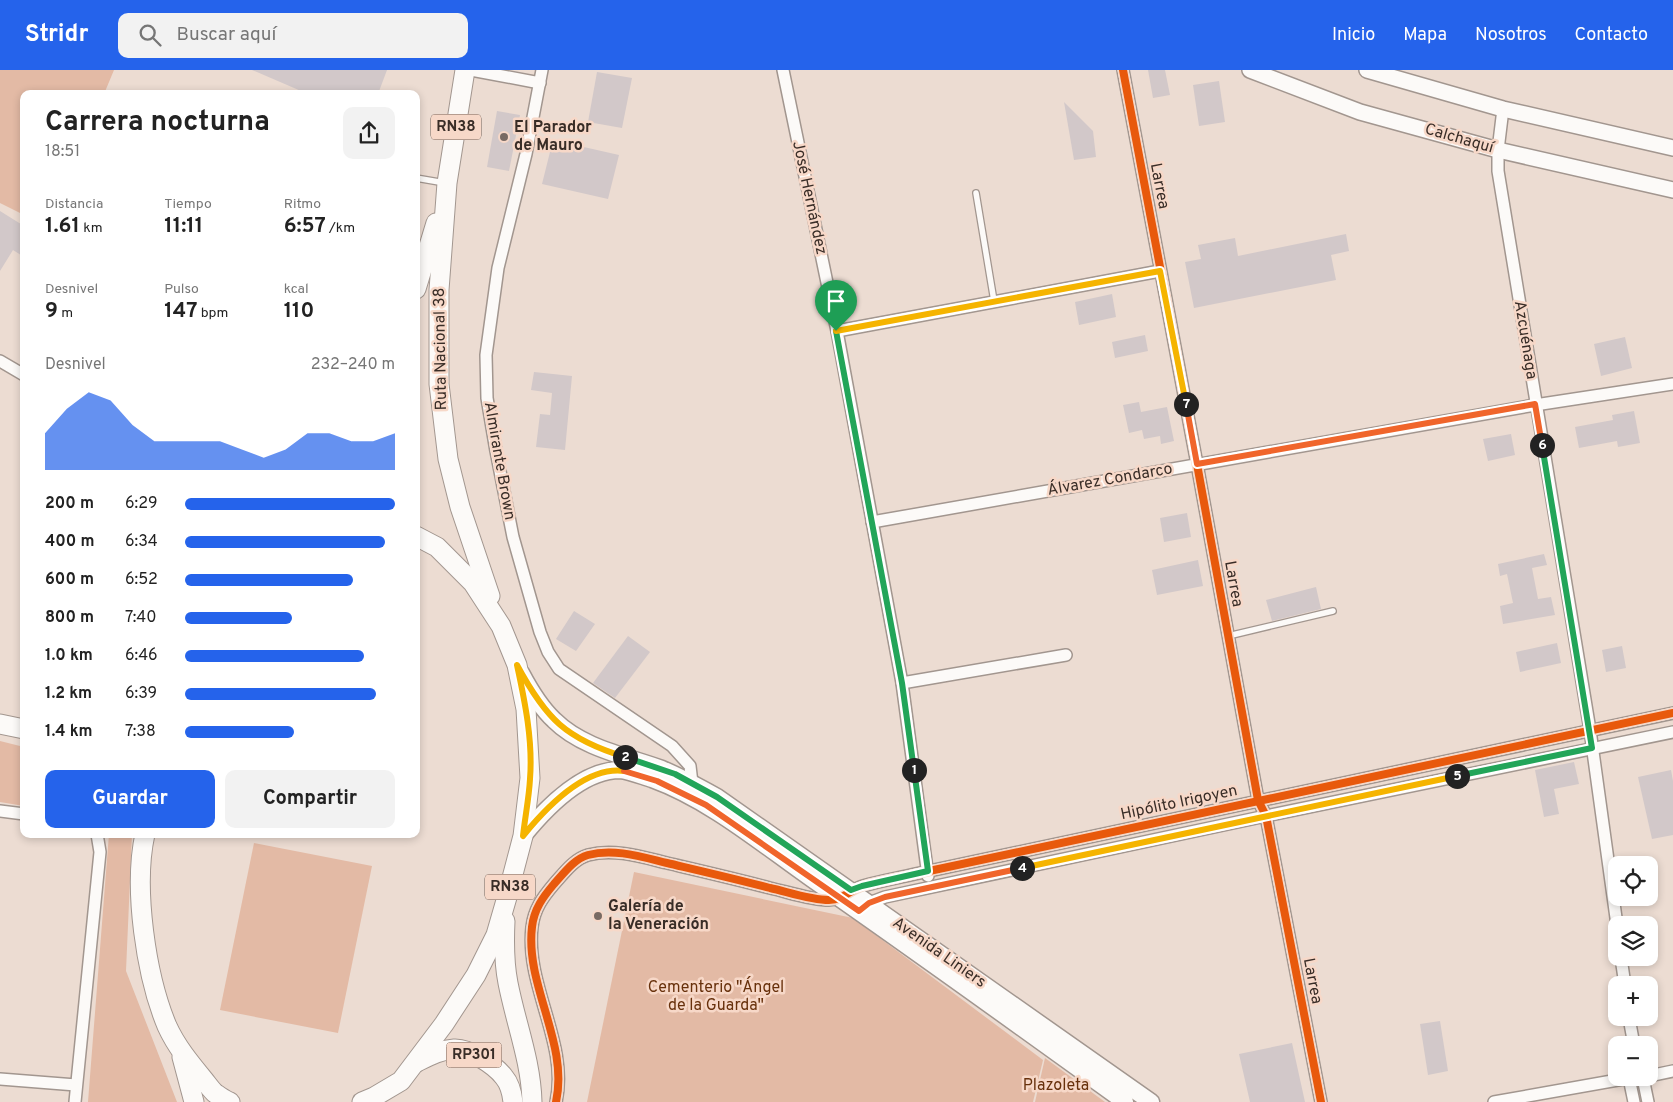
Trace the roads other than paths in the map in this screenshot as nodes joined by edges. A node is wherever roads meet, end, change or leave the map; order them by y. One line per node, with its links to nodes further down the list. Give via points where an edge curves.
1 (466, 70): 13 (main road, Ruta Nacional 38 / RN38)
2 (471, 70): 8 (street)
3 (542, 70): 8 (street, Almirante Brown)
4 (783, 70): 19 (street, José Hernández)
5 (1123, 70): 17 (street, Larrea)
6 (1250, 70): 11 (street, Calchaquí, via 1360,112)
7 (1367, 70): 9 (street)
8 (540, 84): 40 (street, Almirante Brown, via 498,268 486,355 488,398 513,537 540,632 559,669 672,746 690,766)
9 (1503, 109): 10 (street); 11 (street, Azcuénaga)
10 (1673, 148)
11 (1498, 150): 14 (street, Calchaquí); 23 (street, Azcuénaga, via 1498,172)
12 (420, 179): 13 (lane)
13 (447, 183): 16 (main road, Ruta Nacional 38 / RN38); 28 (main road, Ruta Nacional 38 / RN38, via 439,290 442,417 460,507)
14 (1673, 190)
15 (976, 193): 18 (lane)
16 (422, 252)
17 (1160, 271): 18 (street); 24 (street, Larrea)
18 (994, 301): 19 (street)
19 (836, 331): 25 (street, José Hernández)
20 (0, 361): 21 (street)
21 (20, 373)
22 (1673, 384): 23 (street, Álvarez Condarco)
23 (1535, 404): 24 (street, Álvarez Condarco); 36 (street, Azcuénaga)
24 (1197, 464): 25 (street, Álvarez Condarco); 29 (street, Larrea)
25 (872, 522): 32 (street, José Hernández)
26 (420, 538): 28 (main road, RN38, via 437,547 473,583)
27 (1333, 611): 29 (lane)
28 (501, 626): 31 (main road, RN38)
29 (1228, 636): 41 (street, Larrea)
30 (1066, 655): 32 (street)
31 (517, 665): 39 (main road, via 529,688 553,720 568,732); 45 (main road, RN38, via 526,709 530,770)
32 (902, 683): 48 (street, José Hernández)
33 (1673, 713): 36 (street, Hipólito Irigoyen)
34 (0, 724): 35 (main road)
35 (20, 728)
36 (1590, 730): 38 (street, Azcuénaga); 41 (street, Hipólito Irigoyen)
37 (1673, 732): 38 (street, Hipólito Irigoyen)
38 (1592, 748): 44 (street, Hipólito Irigoyen); 53 (street, Azcuénaga)
39 (644, 770): 40 (main road, Avenida Liniers, via 675,774); 45 (main road, via 607,771 590,777 559,798); 50 (main road, Avenida Liniers, via 706,805)
40 (692, 783): 50 (main road, Avenida Liniers, via 717,797)
41 (1258, 800): 44 (street, Larrea); 48 (street, Hipólito Irigoyen)
42 (0, 811): 43 (street)
43 (20, 814)
44 (1266, 816): 49 (street, Hipólito Irigoyen); 74 (street, Larrea)
45 (523, 836): 51 (main road, RN38)
46 (98, 838): 61 (street, via 100,852)
47 (144, 838): 54 (main road, via 142,910 148,957 156,993)
48 (928, 871): 49 (street, José Hernández); 50 (street, Hipólito Irigoyen, via 862,886)
49 (930, 888): 52 (street, Hipólito Irigoyen, via 885,897)
50 (846, 895): 52 (main road, Avenida Liniers); 71 (street, Hipólito Irigoyen, via 828,900 610,852 587,855 574,862 536,909 532,927 534,967 557,1068)
51 (507, 897): 55 (main road, RN38, via 496,935 476,975); 70 (main road, RP301, via 505,958 508,985 527,1058)
52 (864, 907): 72 (main road, Avenida Liniers); 73 (main road, Avenida Liniers)
53 (1616, 916)
54 (180, 1051): 65 (main road); 66 (main road, via 215,1094)
55 (414, 1064): 59 (main road, RN38); 69 (main road, RP301, via 437,1052 455,1048 468,1052 490,1063 504,1076)
56 (1673, 1071): 57 (street)
57 (1658, 1074)
58 (0, 1079): 61 (street)
59 (401, 1081): 67 (main road, RN38); 68 (main road, RN38)
60 (1608, 1082): 75 (street)
61 (76, 1085): 64 (street)
62 (1631, 1086): 76 (street)
63 (1644, 1086): 77 (street)
64 (75, 1102)
65 (194, 1102)
66 (230, 1102)
67 (362, 1102)
68 (386, 1102)
69 (513, 1102)
70 (532, 1102)
71 (556, 1102)
72 (1125, 1102)
73 (1152, 1102)
74 (1321, 1102)
75 (1494, 1102)
76 (1634, 1102)
77 (1648, 1102)

